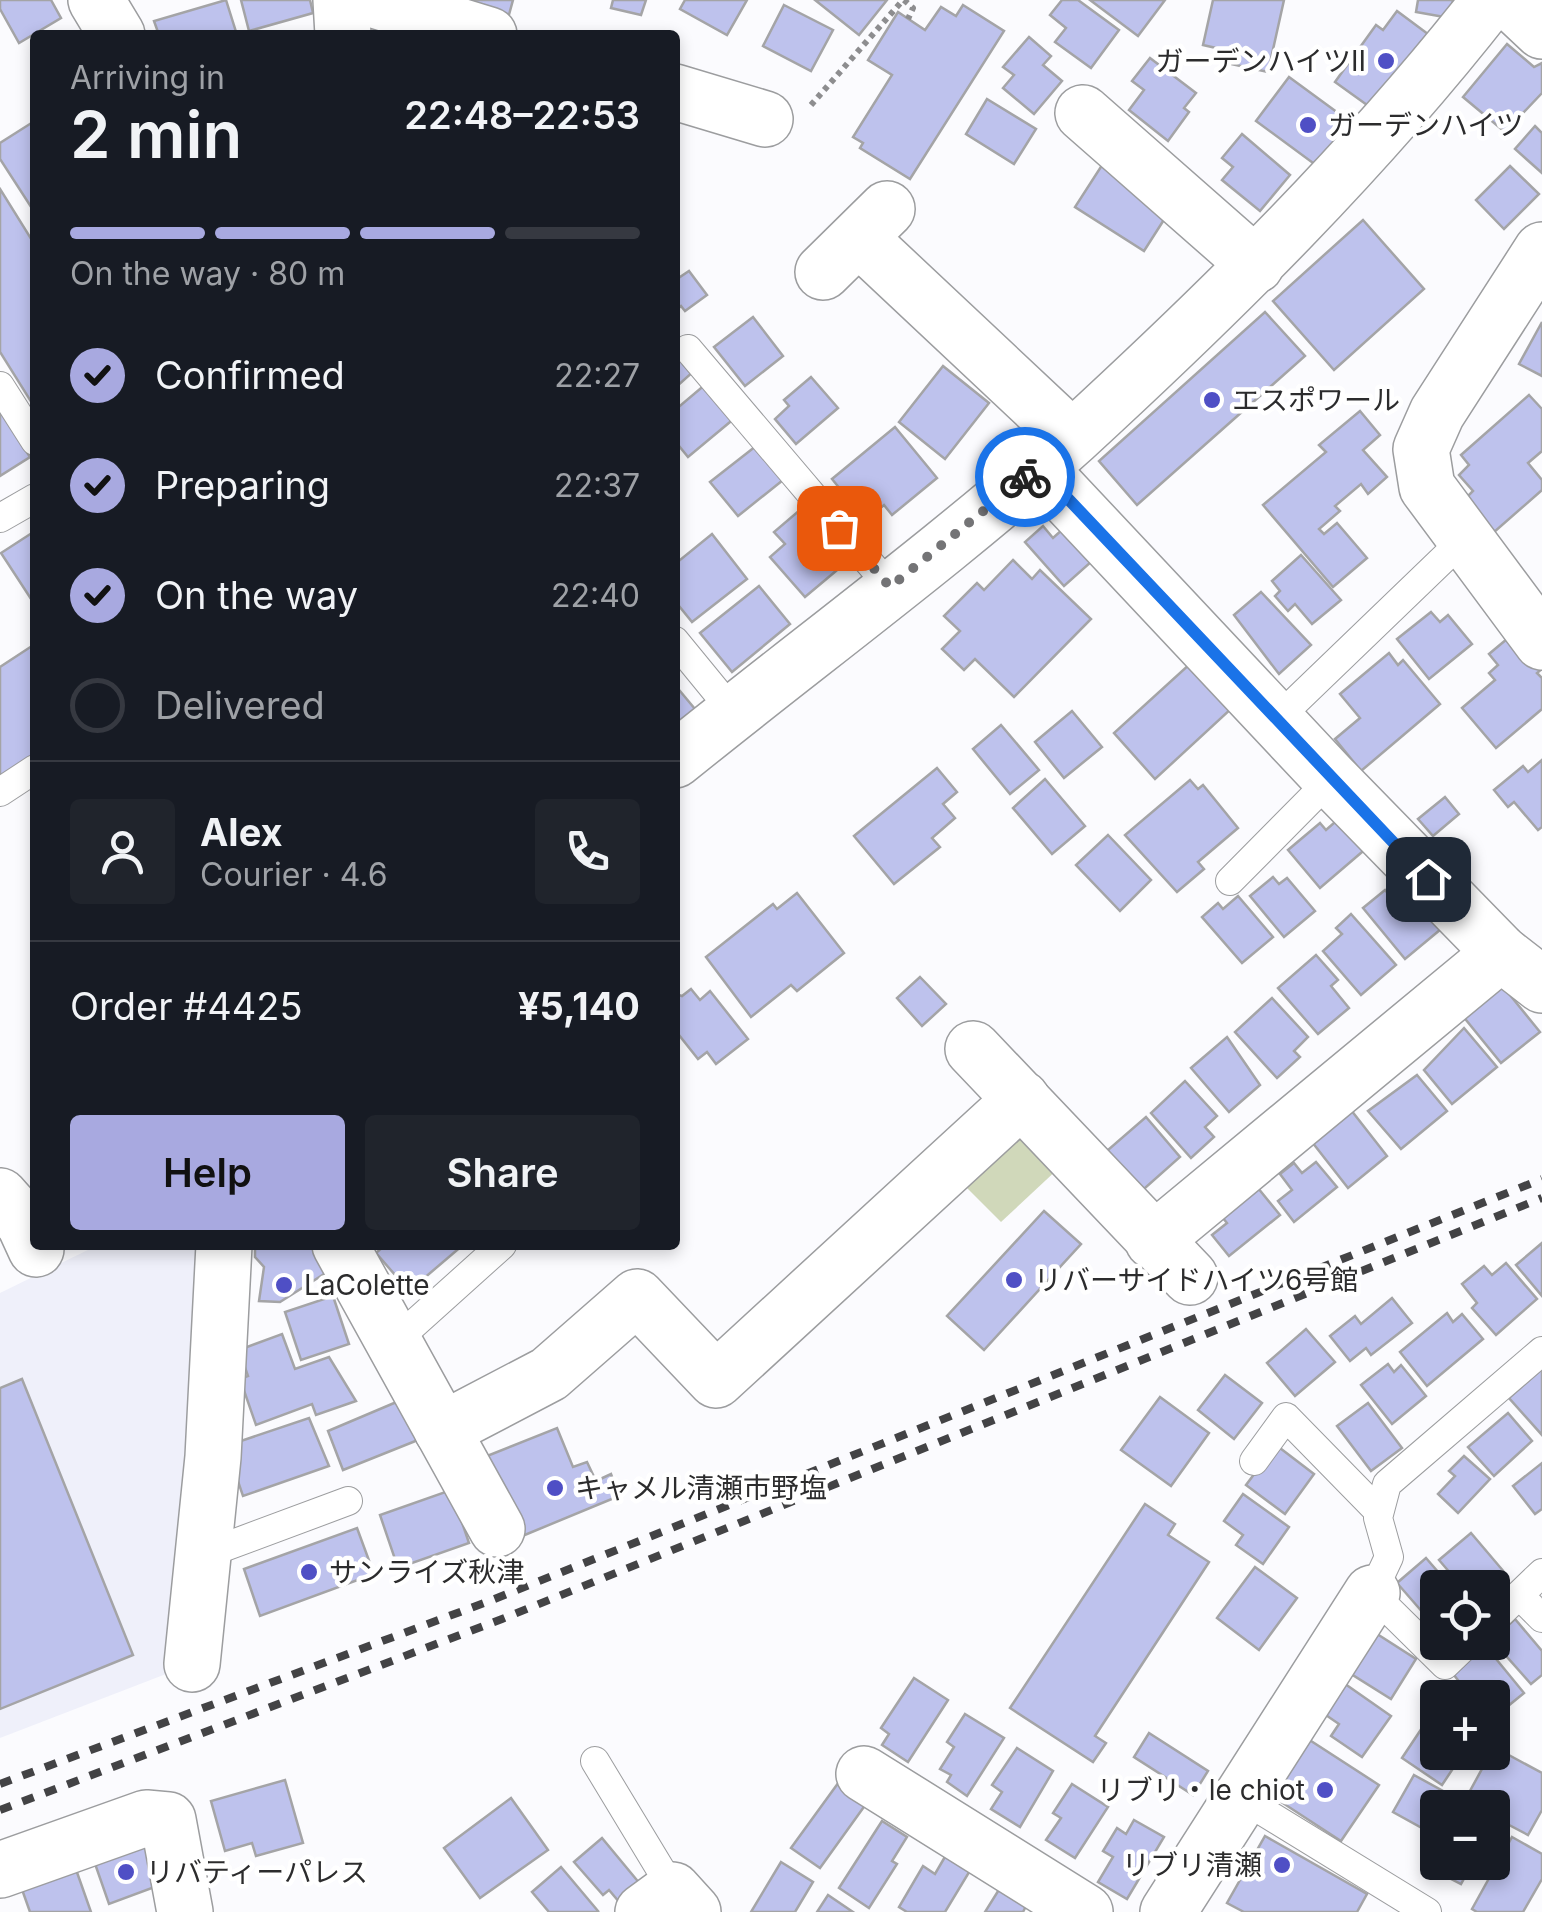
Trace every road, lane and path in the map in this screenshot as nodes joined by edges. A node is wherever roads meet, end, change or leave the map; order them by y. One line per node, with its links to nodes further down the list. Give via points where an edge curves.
1 (96, 0): 8 (street)
2 (341, 0): 9 (street)
3 (374, 0): 10 (street)
4 (904, 0): 7 (path, via 913,8); 14 (path, via 801,116)
5 (1490, 0): 17 (street, via 1410,102)
6 (1509, 0): 11 (street)
7 (908, 19)
8 (114, 30)
9 (343, 30)
10 (473, 30)
11 (1542, 31)
12 (680, 94): 14 (street)
13 (1083, 113): 17 (street)
14 (765, 120)
15 (856, 240): 21 (street)
16 (1542, 250): 24 (street, via 1437,413 1422,449 1426,487)
17 (1256, 265): 21 (street)
18 (688, 349): 25 (lane)
19 (0, 386): 20 (lane)
20 (30, 433)
21 (1055, 452): 25 (street); 29 (street)
22 (30, 501): 23 (lane)
23 (0, 518)
24 (1464, 540): 26 (street); 29 (lane)
25 (890, 587): 28 (street)
26 (1542, 642)
27 (680, 647): 28 (lane)
28 (734, 712): 30 (street)
29 (1275, 721): 32 (street)
30 (680, 756)
31 (30, 772): 33 (lane)
32 (1331, 779): 34 (lane); 35 (street)
33 (0, 792)
34 (1230, 880)
35 (1521, 969): 37 (street, via 1171,1259)
36 (973, 1049): 37 (street)
37 (1022, 1099): 45 (street, via 716,1380 637,1297 549,1374)
38 (0, 1196): 42 (street, via 24,1223)
39 (224, 1250): 50 (street)
40 (343, 1250): 43 (street)
41 (496, 1250): 43 (lane)
42 (27, 1255)
43 (394, 1342): 45 (street)
44 (1542, 1351): 48 (lane, via 1386,1484)
45 (442, 1430): 49 (street)
46 (1254, 1461): 48 (lane, via 1286,1417)
47 (348, 1501): 50 (lane)
48 (1380, 1512): 52 (lane, via 1389,1557)
49 (497, 1529)
50 (203, 1555): 57 (street)
51 (1542, 1573): 53 (lane)
52 (1372, 1592): 56 (lane); 60 (street)
53 (1520, 1596): 54 (lane); 55 (lane)
54 (1510, 1605)
55 (1542, 1618)
56 (1420, 1640)
57 (192, 1664)
58 (594, 1761): 62 (lane)
59 (864, 1774): 64 (street)
60 (1238, 1796): 65 (street); 66 (lane)
61 (0, 1870): 63 (street, via 146,1818 168,1820)
62 (670, 1905)
63 (185, 1912)
64 (1084, 1912)
65 (1168, 1912)
66 (1427, 1912)

